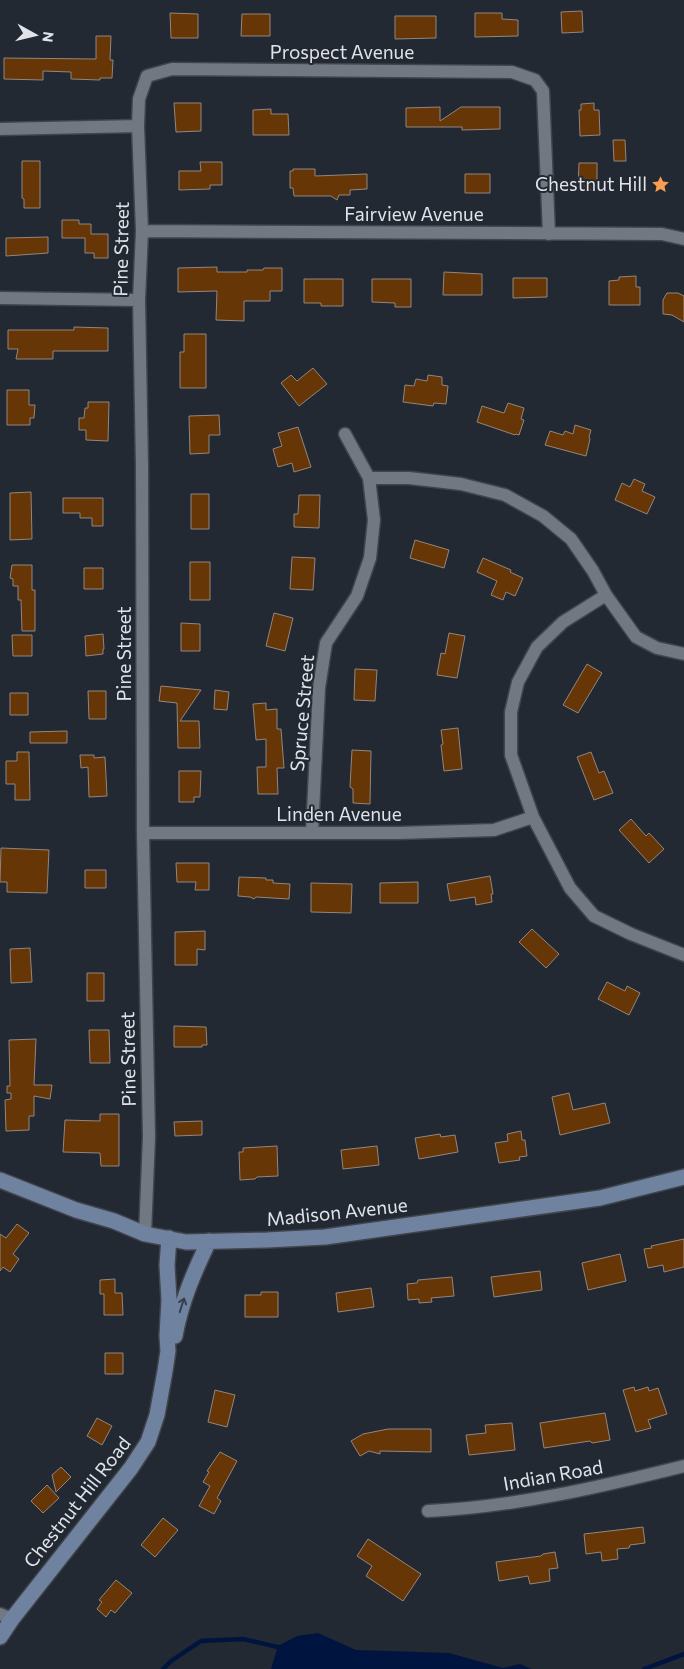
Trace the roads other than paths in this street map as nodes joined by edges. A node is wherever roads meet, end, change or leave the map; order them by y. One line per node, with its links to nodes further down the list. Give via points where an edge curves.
1 (147, 76): 2 (street, Pine Street, via 139,99); 5 (street, Prospect Avenue, via 172,69 512,72 536,80 543,92)
2 (138, 126): 3 (street); 4 (street, Pine Street)
3 (0, 128)
4 (142, 232): 5 (street, Fairview Avenue); 8 (street, Pine Street)
5 (549, 234): 6 (street, Fairview Avenue, via 662,234)
6 (684, 239)
7 (0, 298): 8 (street)
8 (139, 300): 14 (street, Pine Street)
9 (346, 434): 10 (street, Spruce Street)
10 (369, 478): 11 (street, via 453,483 505,495 542,516 571,539); 15 (street, Spruce Street, via 374,520 370,558 357,596 326,643 319,688)
11 (606, 595): 12 (street, via 636,637 657,648); 13 (street, via 563,622 537,647 518,682 511,712 511,755)
12 (684, 654)
13 (533, 818): 15 (street, Linden Avenue, via 494,830); 16 (street, via 570,888 594,916)
14 (143, 832): 15 (street, Linden Avenue); 19 (street, Pine Street, via 149,1137)
15 (312, 833)
16 (684, 955)
17 (684, 1177): 21 (street, Madison Avenue, via 600,1198 334,1235)
18 (0, 1180): 19 (street, Madison Avenue)
19 (145, 1234): 20 (street, Madison Avenue)
20 (169, 1238): 21 (street, Madison Avenue); 22 (street, Chestnut Hill Road)
21 (209, 1242): 22 (street, Chestnut Hill Road, one-way to 21, via 188,1289)
22 (168, 1351): 25 (street, Chestnut Hill Road, via 148,1442 131,1468)
23 (684, 1466): 24 (street, Indian Road, via 597,1488 468,1509)
24 (428, 1510)
25 (6, 1616): 26 (street, Chestnut Hill Road)
26 (0, 1637)

